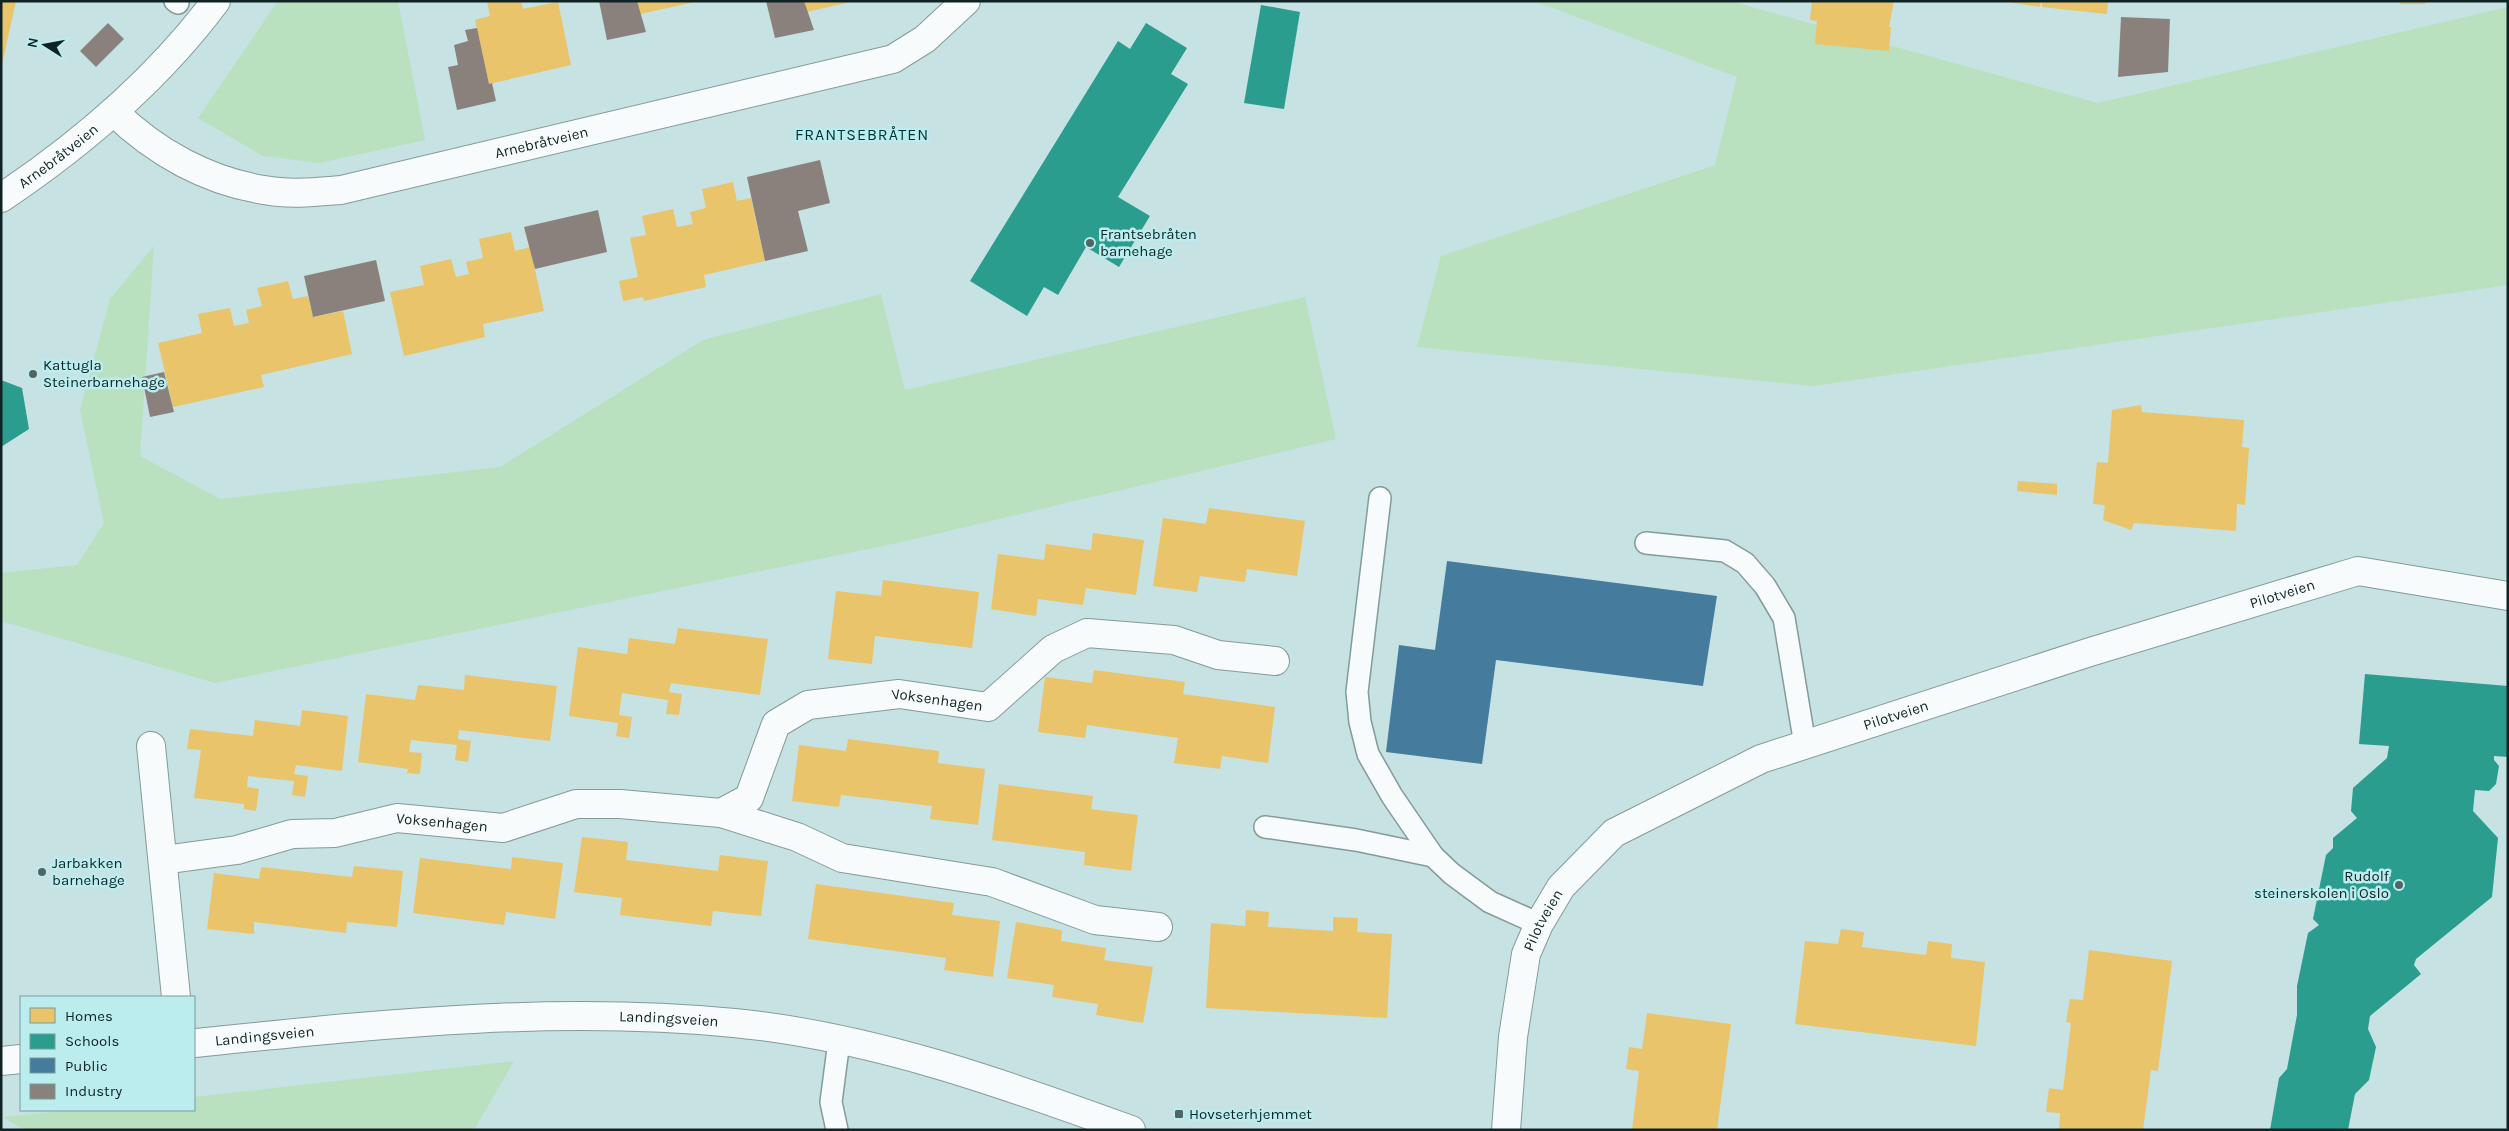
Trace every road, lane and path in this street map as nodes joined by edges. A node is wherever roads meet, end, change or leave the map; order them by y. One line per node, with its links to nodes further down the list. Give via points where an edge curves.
1 (216, 1): 3 (street, Arnebråtveien, via 178,49)
2 (966, 1): 3 (street, Arnebråtveien, via 925,39 893,59 341,190 298,193 234,183 188,165 151,144)
3 (114, 112): 4 (street, Arnebråtveien, via 70,149)
4 (1, 198)
5 (1380, 498): 13 (lane, via 1358,692 1360,722 1368,754 1392,796)
6 (1646, 543): 9 (lane, via 1725,551 1745,563 1765,586 1784,618)
7 (2508, 596): 9 (street, Pilotveien, via 2358,572 2090,652)
8 (1274, 661): 11 (street, Voksenhagen, via 1218,655 1174,640 1087,633 1053,650 988,707 899,694 808,705 776,724 749,798)
9 (1805, 745): 15 (street, Pilotveien, via 1761,759 1614,833 1561,887)
10 (151, 746): 14 (street)
11 (721, 813): 14 (street, Voksenhagen, via 620,804 576,804 503,828 397,818 335,833 292,834 237,850); 16 (street, Voksenhagen, via 797,837 842,858 992,882 1095,920)
12 (1265, 827): 13 (lane, via 1356,840)
13 (1434, 856): 15 (lane, via 1490,902)
14 (163, 860): 17 (street)
15 (1539, 924): 24 (street, Pilotveien, via 1526,954 1519,990)
16 (1158, 927)
17 (176, 996)
18 (839, 1041): 19 (street, Landingsveien, via 735,1023 570,1014 412,1021); 22 (lane, via 831,1102); 23 (street, Landingsveien, via 894,1052 1011,1087)
19 (195, 1043)
20 (20, 1059): 21 (street)
21 (1, 1061)
22 (837, 1130)
23 (1130, 1130)
24 (1506, 1130)

